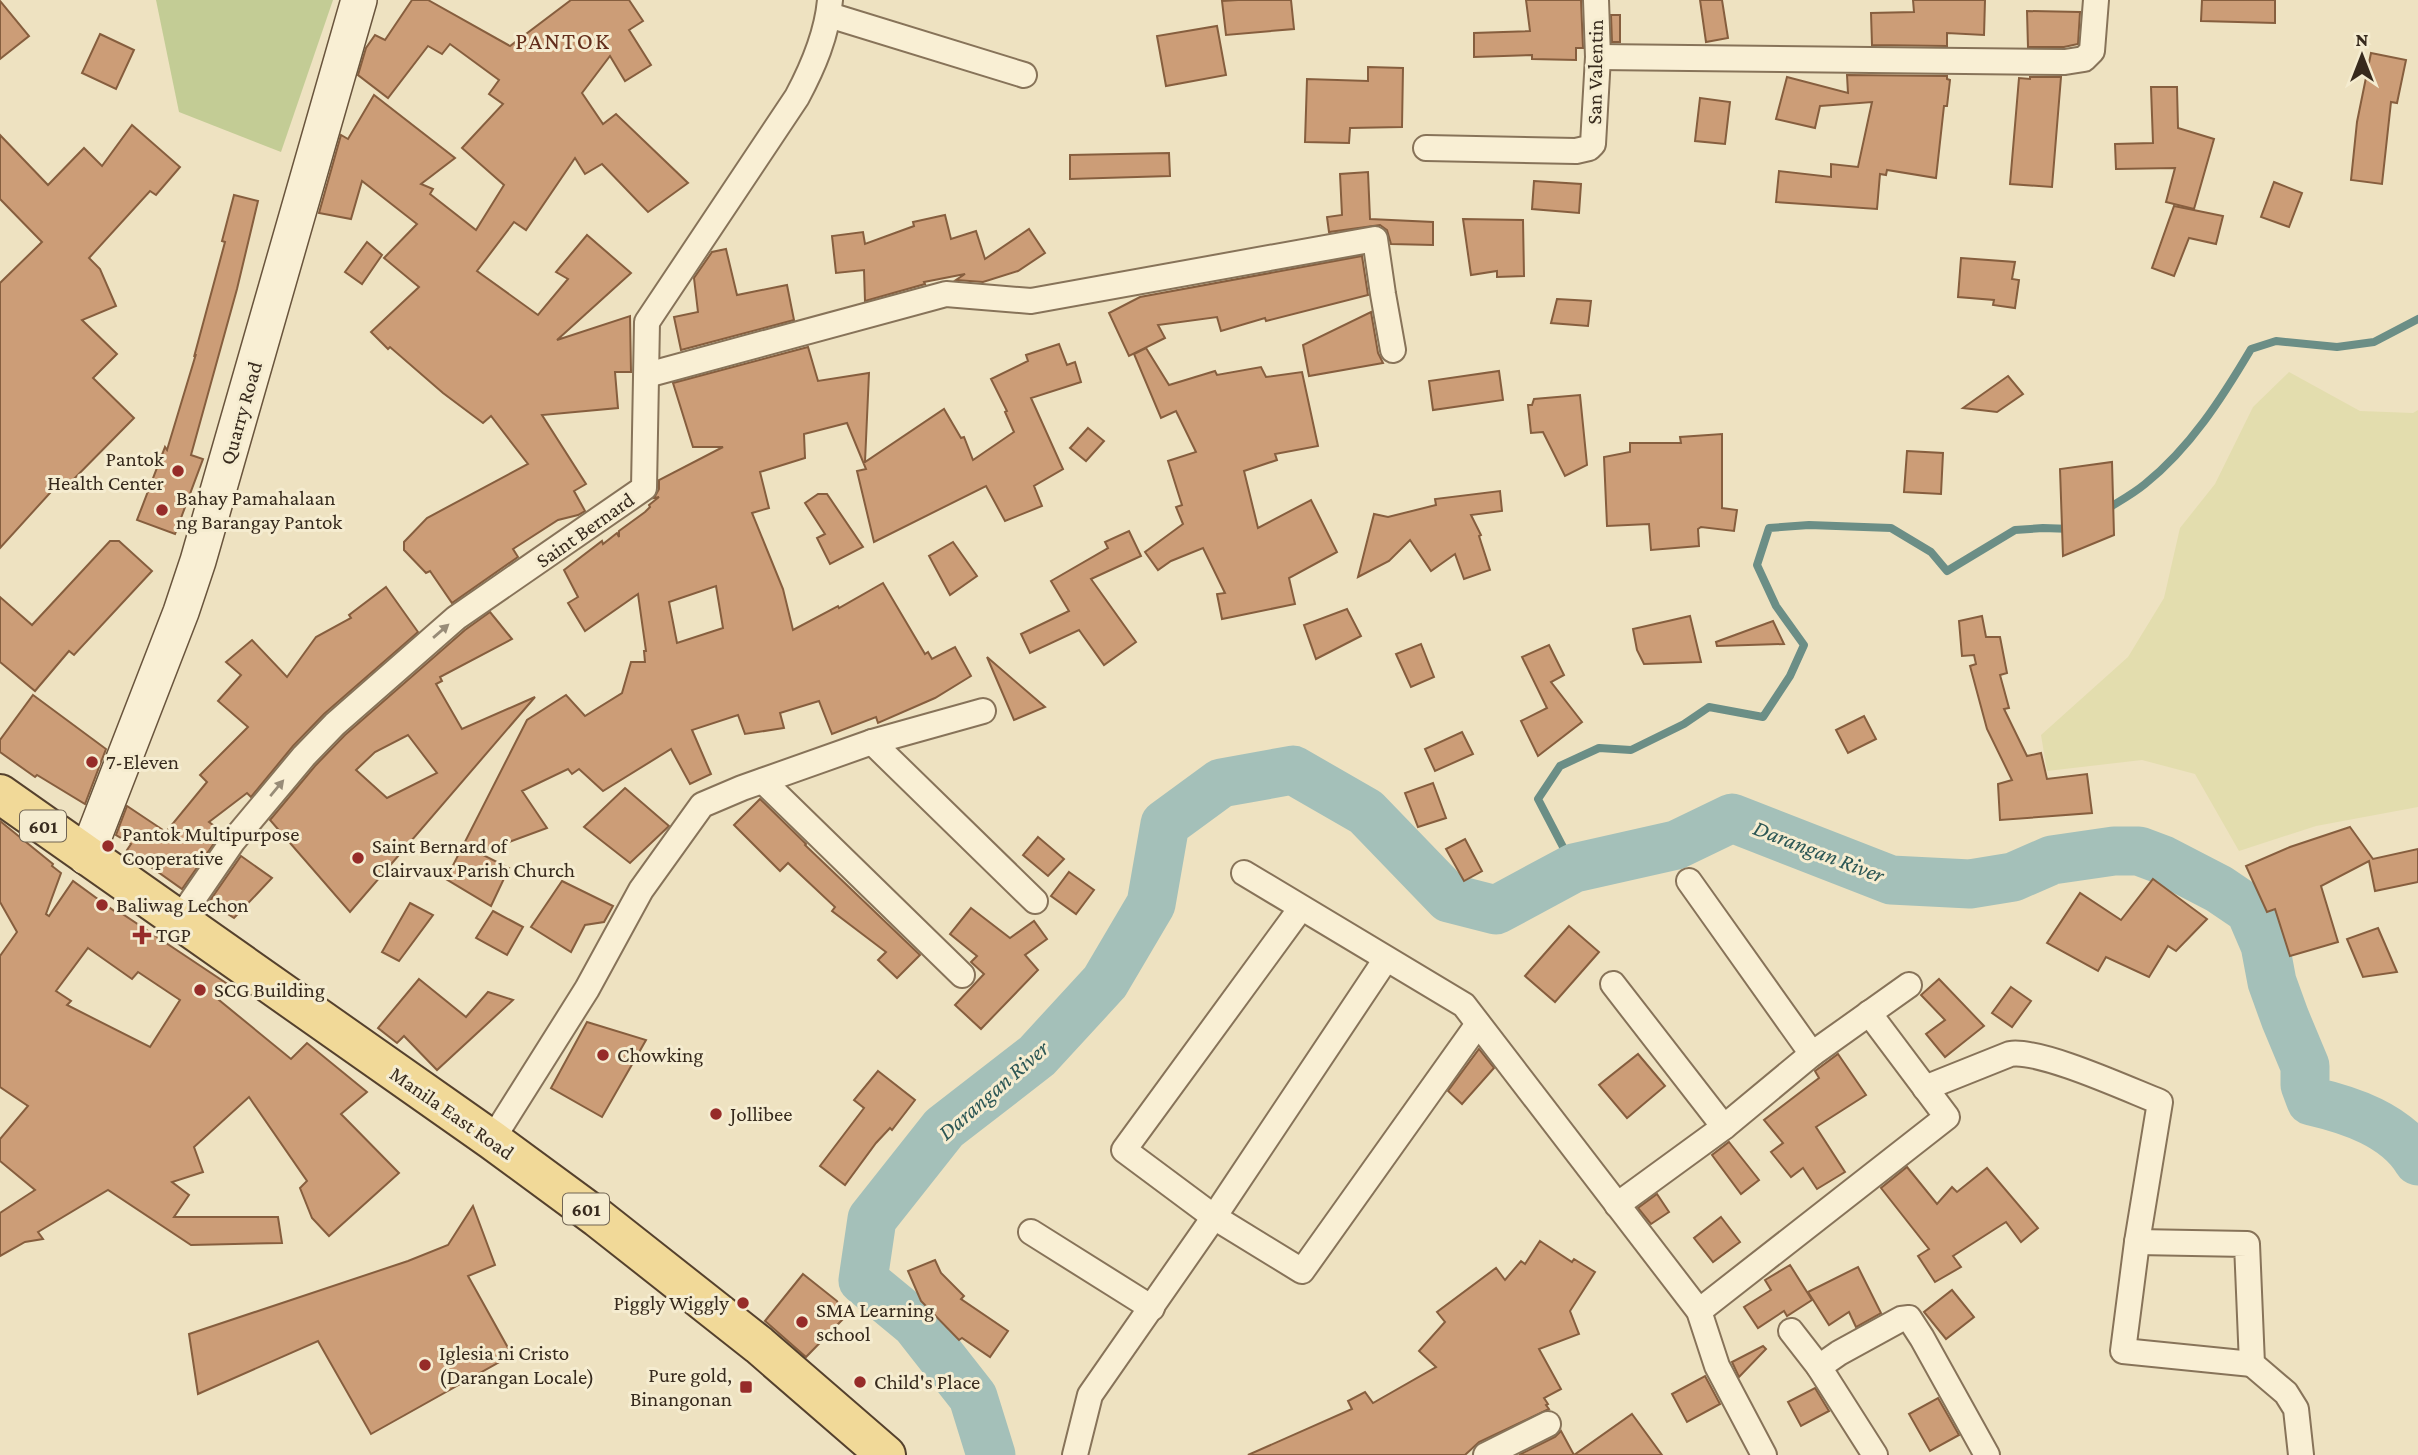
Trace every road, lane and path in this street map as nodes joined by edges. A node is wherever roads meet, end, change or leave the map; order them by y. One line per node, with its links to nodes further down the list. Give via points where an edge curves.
1 (359, 0): 14 (street, Quarry Road, via 198,561)
2 (1596, 0): 5 (street, San Valentin)
3 (2096, 0): 5 (street, via 2092,51 2084,59 2065,62)
4 (830, 7): 6 (street); 9 (street, Saint Bernard, via 814,66 797,97 647,322)
5 (1598, 57): 7 (street, San Valentin, via 1593,144 1589,148)
6 (1024, 75)
7 (1426, 148)
8 (1393, 350): 9 (street, via 1376,239 1031,302 946,294)
9 (647, 375): 19 (street, Saint Bernard, one-way to 9, via 233,841 335,724 456,618 644,488)
10 (982, 711): 11 (street)
11 (872, 742): 12 (street); 17 (street)
12 (763, 781): 21 (street); 29 (street, via 702,805 641,890 587,989)
13 (0, 794): 14 (main road, Manila East Road / 601)
14 (86, 857): 19 (main road, Manila East Road / 601)
15 (1244, 873): 18 (street)
16 (1689, 880): 26 (street)
17 (1035, 901)
18 (1301, 908): 20 (street); 31 (street, via 1124,1150)
19 (178, 922): 29 (main road, Manila East Road / 601)
20 (1386, 959): 25 (street, via 1464,1005); 31 (street)
21 (962, 975)
22 (1613, 984): 28 (street)
23 (1909, 985): 24 (street)
24 (1869, 1013): 26 (street); 27 (street)
25 (1478, 1024): 30 (street); 31 (street, via 1302,1271)
26 (1812, 1054): 28 (street)
27 (1925, 1088): 33 (street, via 2022,1052 2160,1102); 35 (street, via 1947,1117)
28 (1724, 1127): 30 (street)
29 (492, 1140): 40 (main road, Manila East Road / 601, via 759,1345)
30 (1617, 1205): 35 (street)
31 (1214, 1217): 34 (street)
32 (1031, 1232): 34 (street)
33 (2137, 1242): 37 (street, via 2247,1244); 37 (street, via 2123,1351)
34 (1152, 1308): 41 (street, via 1090,1395)
35 (1699, 1311): 43 (street, via 1717,1366)
36 (1791, 1331): 38 (street)
37 (2252, 1364): 46 (street, via 2286,1393 2296,1409)
38 (1819, 1367): 44 (street); 45 (street, via 1909,1318)
39 (1548, 1424): 42 (street)
40 (886, 1455)
41 (1075, 1455)
42 (1486, 1455)
43 (1764, 1455)
44 (1875, 1455)
45 (1987, 1455)
46 (2301, 1455)

